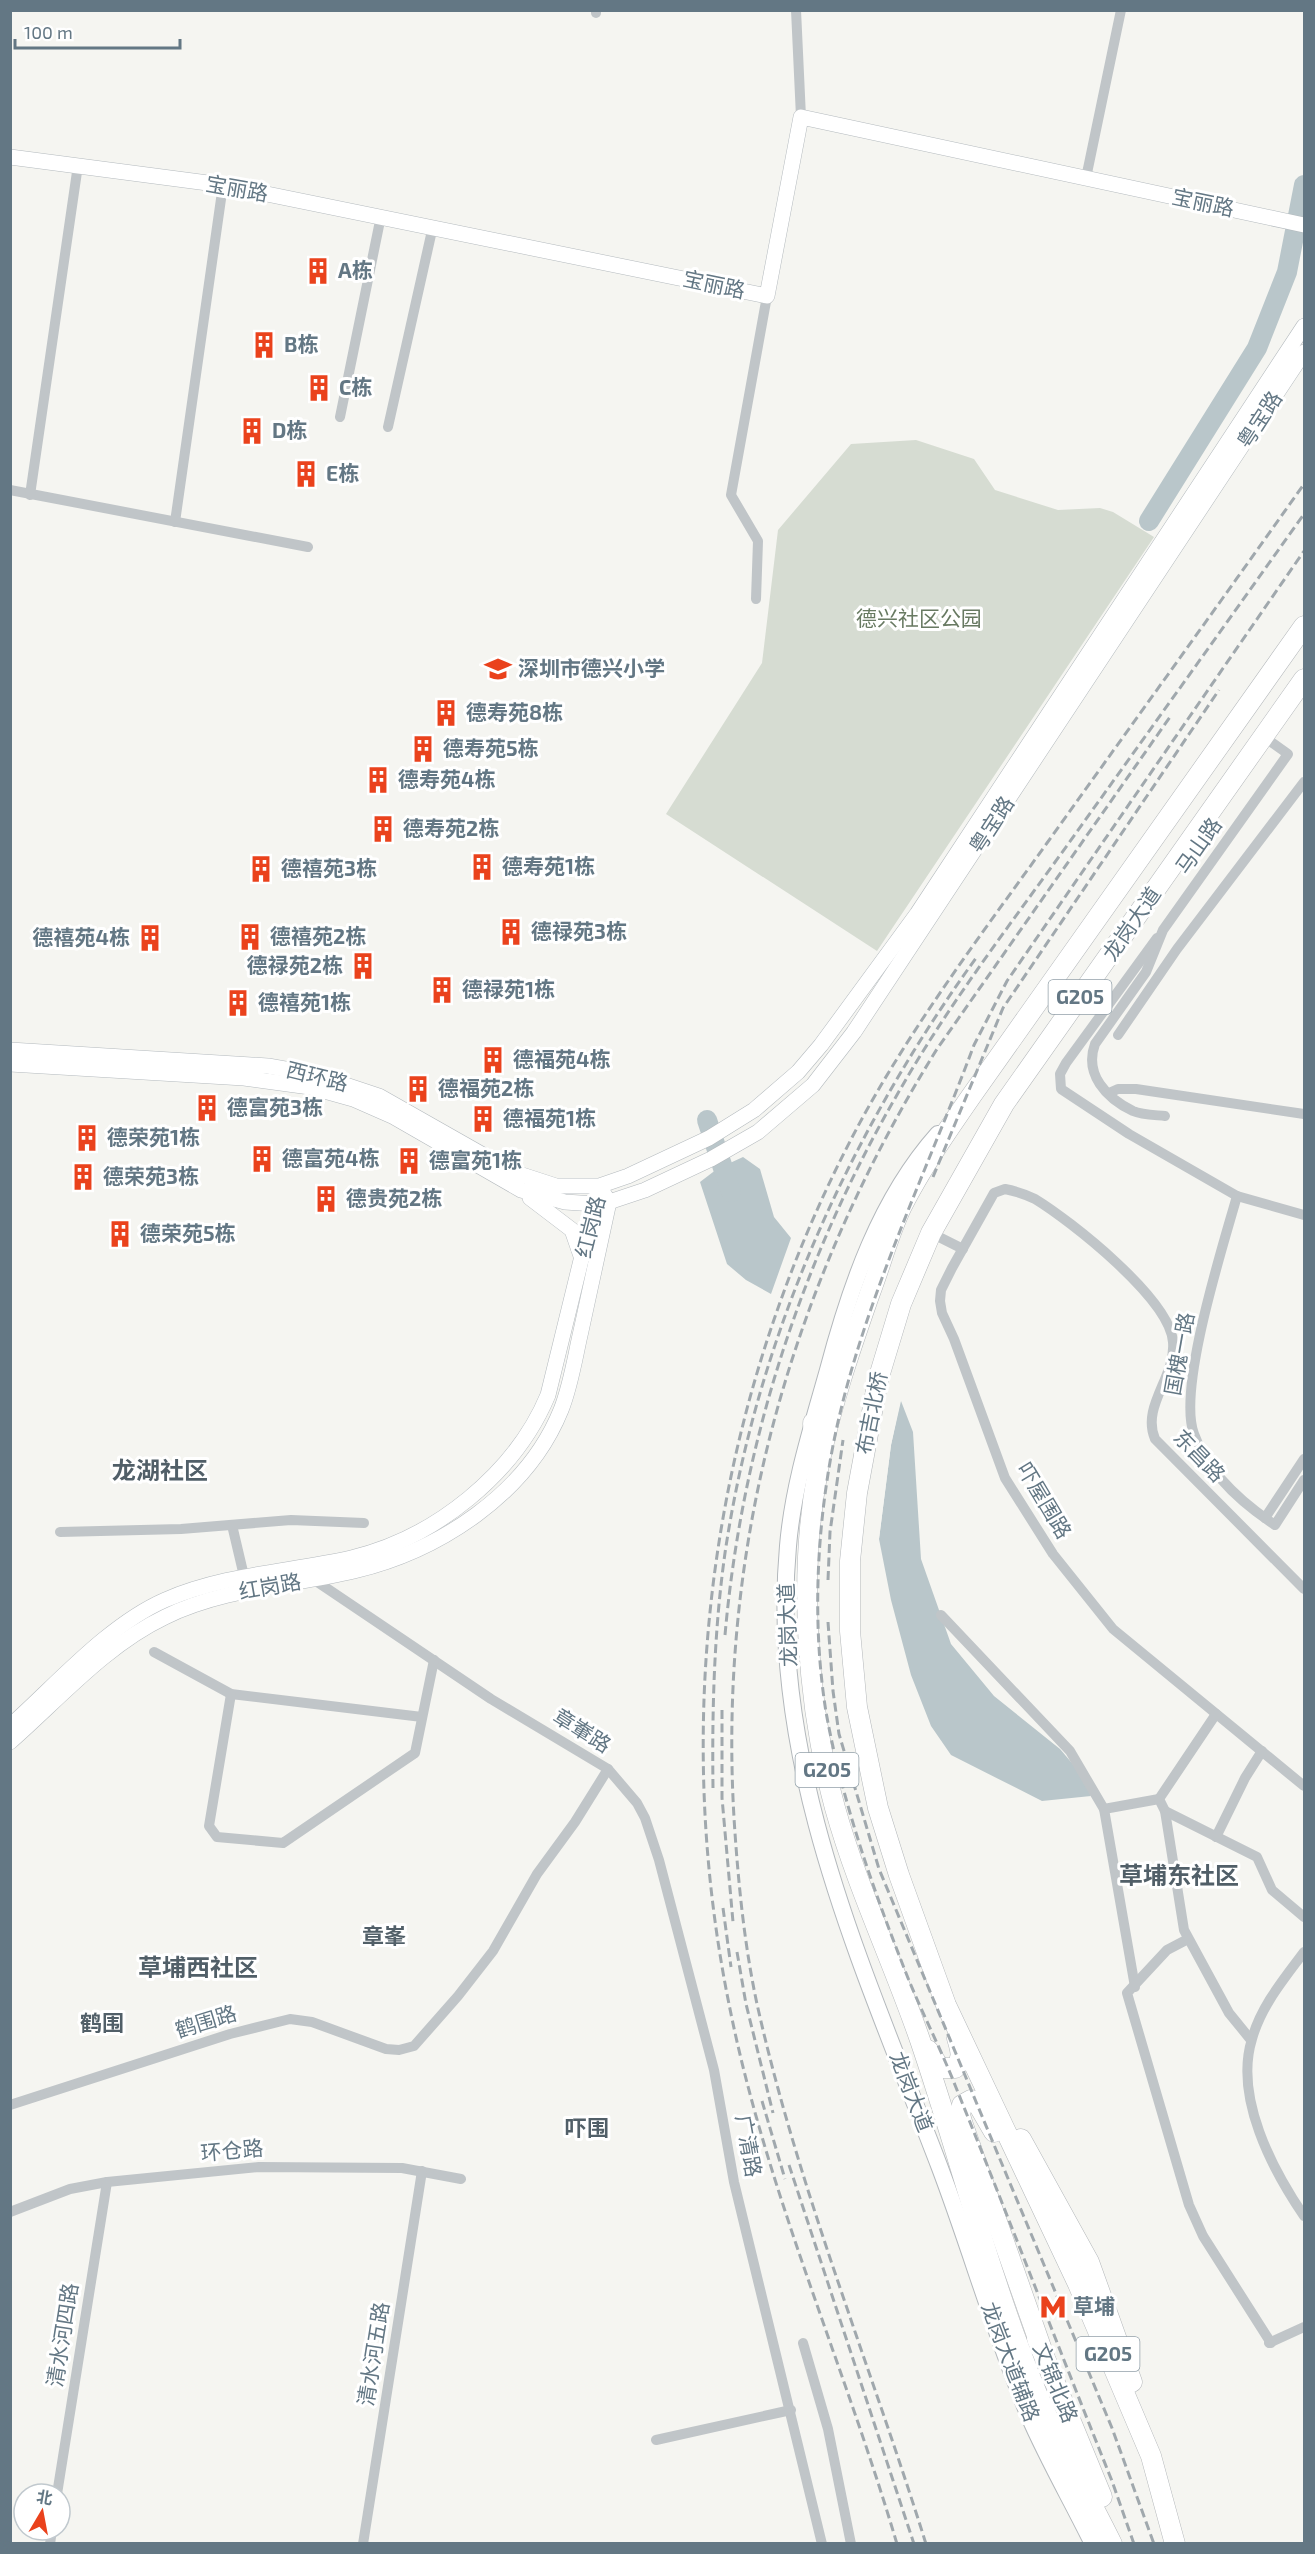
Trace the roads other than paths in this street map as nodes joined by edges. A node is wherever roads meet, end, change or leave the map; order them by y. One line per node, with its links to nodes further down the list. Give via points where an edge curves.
1 (796, 10): 3 (street)
2 (1121, 10): 6 (street)
3 (801, 117): 6 (main road, 宝丽路); 11 (main road, 宝丽路)
4 (10, 157): 5 (main road, 宝丽路)
5 (78, 165): 7 (main road, 宝丽路); 17 (street)
6 (1086, 178): 9 (main road, 宝丽路)
7 (224, 185): 8 (main road, 宝丽路); 18 (street)
8 (381, 216): 10 (main road, 宝丽路); 14 (street)
9 (1305, 225)
10 (433, 226): 11 (main road, 宝丽路); 15 (street)
11 (767, 296): 20 (street, via 731,495 758,541)
12 (1305, 326): 34 (main road, 粤宝路, via 916,915 821,1045 798,1072 754,1110 679,1152)
13 (1305, 352): 37 (main road, 粤宝路, via 854,1032 805,1093 738,1144 645,1190)
14 (340, 417)
15 (388, 427)
16 (10, 490): 17 (street)
17 (30, 495): 18 (street)
18 (175, 522): 19 (street)
19 (308, 548)
20 (756, 599)
21 (1305, 626): 30 (highway, 龙岗大道 / G205)
22 (1304, 679): 23 (highway, 龙岗大道 / G205)
23 (1263, 736): 25 (street, 马山路, via 1288,754); 39 (highway, 龙岗大道 / G205, via 1004,1104)
24 (1305, 782): 26 (street, via 1177,949)
25 (1164, 930): 29 (street, 马山路, via 1146,972 1095,1044 1091,1068); 35 (street, via 1066,1063 1060,1074 1061,1089)
26 (1118, 1035)
27 (10, 1050): 34 (main road, 西环路, via 256,1065 313,1074 400,1105 527,1178 556,1186)
28 (10, 1064): 33 (main road, 西环路, via 255,1078 310,1087 353,1099 394,1117)
29 (1109, 1093): 31 (street, via 1136,1089); 32 (street, 马山路, via 1134,1112)
30 (972, 1095): 42 (highway, 龙岗大道 / G205, via 900,1209); 45 (main road, 龙岗大道, via 917,1157 885,1211 837,1335)
31 (1305, 1114)
32 (1165, 1116)
33 (507, 1184): 37 (main road, 西环路, via 550,1199); 41 (main road, via 572,1230)
34 (599, 1186): 37 (main road, 红岗路)
35 (1237, 1196): 38 (street); 49 (street, 国槐一路, via 1198,1349 1189,1403 1193,1433 1204,1456 1222,1482)
36 (1034, 1199): 40 (street, 吓屋围路, via 1005,1189 994,1193); 55 (street, 东昌路, via 1065,1221 1157,1304 1173,1342 1171,1364 1152,1413 1150,1428 1155,1439)
37 (602, 1203): 41 (main road, 红岗路); 54 (main road, 红岗路, via 565,1400 547,1438 527,1466 485,1507 430,1544 377,1565)
38 (1305, 1215)
39 (931, 1233): 40 (street); 43 (highway, 龙岗大道 / G205)
40 (963, 1249): 60 (street, 吓屋围路, via 941,1290 942,1313 1005,1478 1048,1546 1113,1629)
41 (581, 1266): 53 (main road, 红岗路, via 556,1372 543,1406 520,1442 479,1488 436,1523 384,1548 350,1558)
42 (871, 1291): 44 (highway, 布吉北桥 / G205)
43 (890, 1335): 75 (highway, 布吉北桥 / G205, via 857,1492 850,1561 850,1631 862,1735 881,1819)
44 (836, 1401): 47 (highway, 龙岗大道 / G205)
45 (813, 1423): 47 (highway); 83 (main road, 龙岗大道, via 791,1523 787,1566 789,1659 802,1766 826,1860 850,1932)
46 (1305, 1460): 49 (street)
47 (818, 1470): 76 (highway, 龙岗大道 / G205, via 809,1580 812,1675 820,1737 834,1804 855,1870)
48 (1305, 1480): 49 (street, 国槐一路, via 1275,1526)
49 (1264, 1518)
50 (364, 1523): 51 (street, via 291,1520)
51 (232, 1525): 52 (street); 53 (street)
52 (60, 1532)
53 (244, 1576): 62 (main road, 红岗路, via 190,1590 141,1613 110,1635)
54 (313, 1579): 58 (street, 章輋路); 63 (main road, 红岗路, via 215,1598 154,1623 120,1644)
55 (1305, 1589)
56 (941, 1615): 68 (street, via 1070,1751)
57 (154, 1652): 59 (street)
58 (434, 1660): 61 (street); 65 (street, 章輋路)
59 (231, 1694): 61 (street); 61 (street, via 209,1826 217,1837 283,1843 415,1753)
60 (1216, 1714): 64 (street, 吓屋围路); 67 (street)
61 (423, 1717)
62 (10, 1726)
63 (10, 1743)
64 (1262, 1750): 66 (street, 吓屋围路); 70 (street)
65 (608, 1769): 78 (street, 章輋路, via 537,1874 493,1951); 92 (street, 广清路, via 637,1803 659,1860 714,2070 734,2182)
66 (1305, 1786)
67 (1159, 1799): 68 (street); 69 (street)
68 (1104, 1809): 74 (street)
69 (1165, 1811): 70 (street); 72 (street)
70 (1216, 1837): 71 (street, via 1257,1857 1272,1890)
71 (1305, 1917)
72 (1188, 1939): 74 (street, via 1167,1950); 77 (street, via 1229,2013)
73 (1305, 1952): 77 (street, via 1278,1986)
74 (1135, 1987): 89 (street, via 1127,1993 1189,2205 1203,2236 1270,2343)
75 (946, 2005): 76 (highway, via 961,2052 955,2068 940,2068); 79 (highway, G205)
76 (918, 2036): 81 (highway, 龙岗大道 / G205)
77 (1251, 2040): 87 (street, via 1251,2106 1274,2166)
78 (414, 2046): 80 (street, 鹤围路, via 386,2049 312,2022 290,2019 230,2034)
79 (990, 2092): 88 (highway, G205); 94 (highway, via 1025,2146 1089,2262 1130,2373)
80 (10, 2105)
81 (947, 2123): 91 (highway, 文锦北路 / G205); 100 (highway, via 988,2258 1035,2389)
82 (422, 2171): 84 (street, 环仓路); 85 (street, 环仓路, via 259,2167); 96 (street, 清水河五路)
83 (942, 2175): 99 (main road, 龙岗大道辅路, via 1029,2415)
84 (461, 2179)
85 (107, 2182): 86 (street, 环仓路, via 70,2189); 95 (street, 清水河四路)
86 (10, 2212)
87 (1305, 2216)
88 (1093, 2317): 91 (highway, via 1039,2225 982,2109 976,2102 966,2101 960,2110 963,2125); 94 (highway, G205)
89 (1305, 2327)
90 (803, 2343): 98 (street, via 828,2429)
91 (1042, 2350): 101 (highway, 文锦北路 / G205)
92 (791, 2410): 93 (street); 97 (street, 广清路)
93 (656, 2440)
94 (1151, 2456): 102 (highway, G205)
95 (59, 2482)
96 (363, 2544)
97 (822, 2544)
98 (851, 2544)
99 (1093, 2544)
100 (1112, 2544)
101 (1119, 2544)
102 (1175, 2544)

